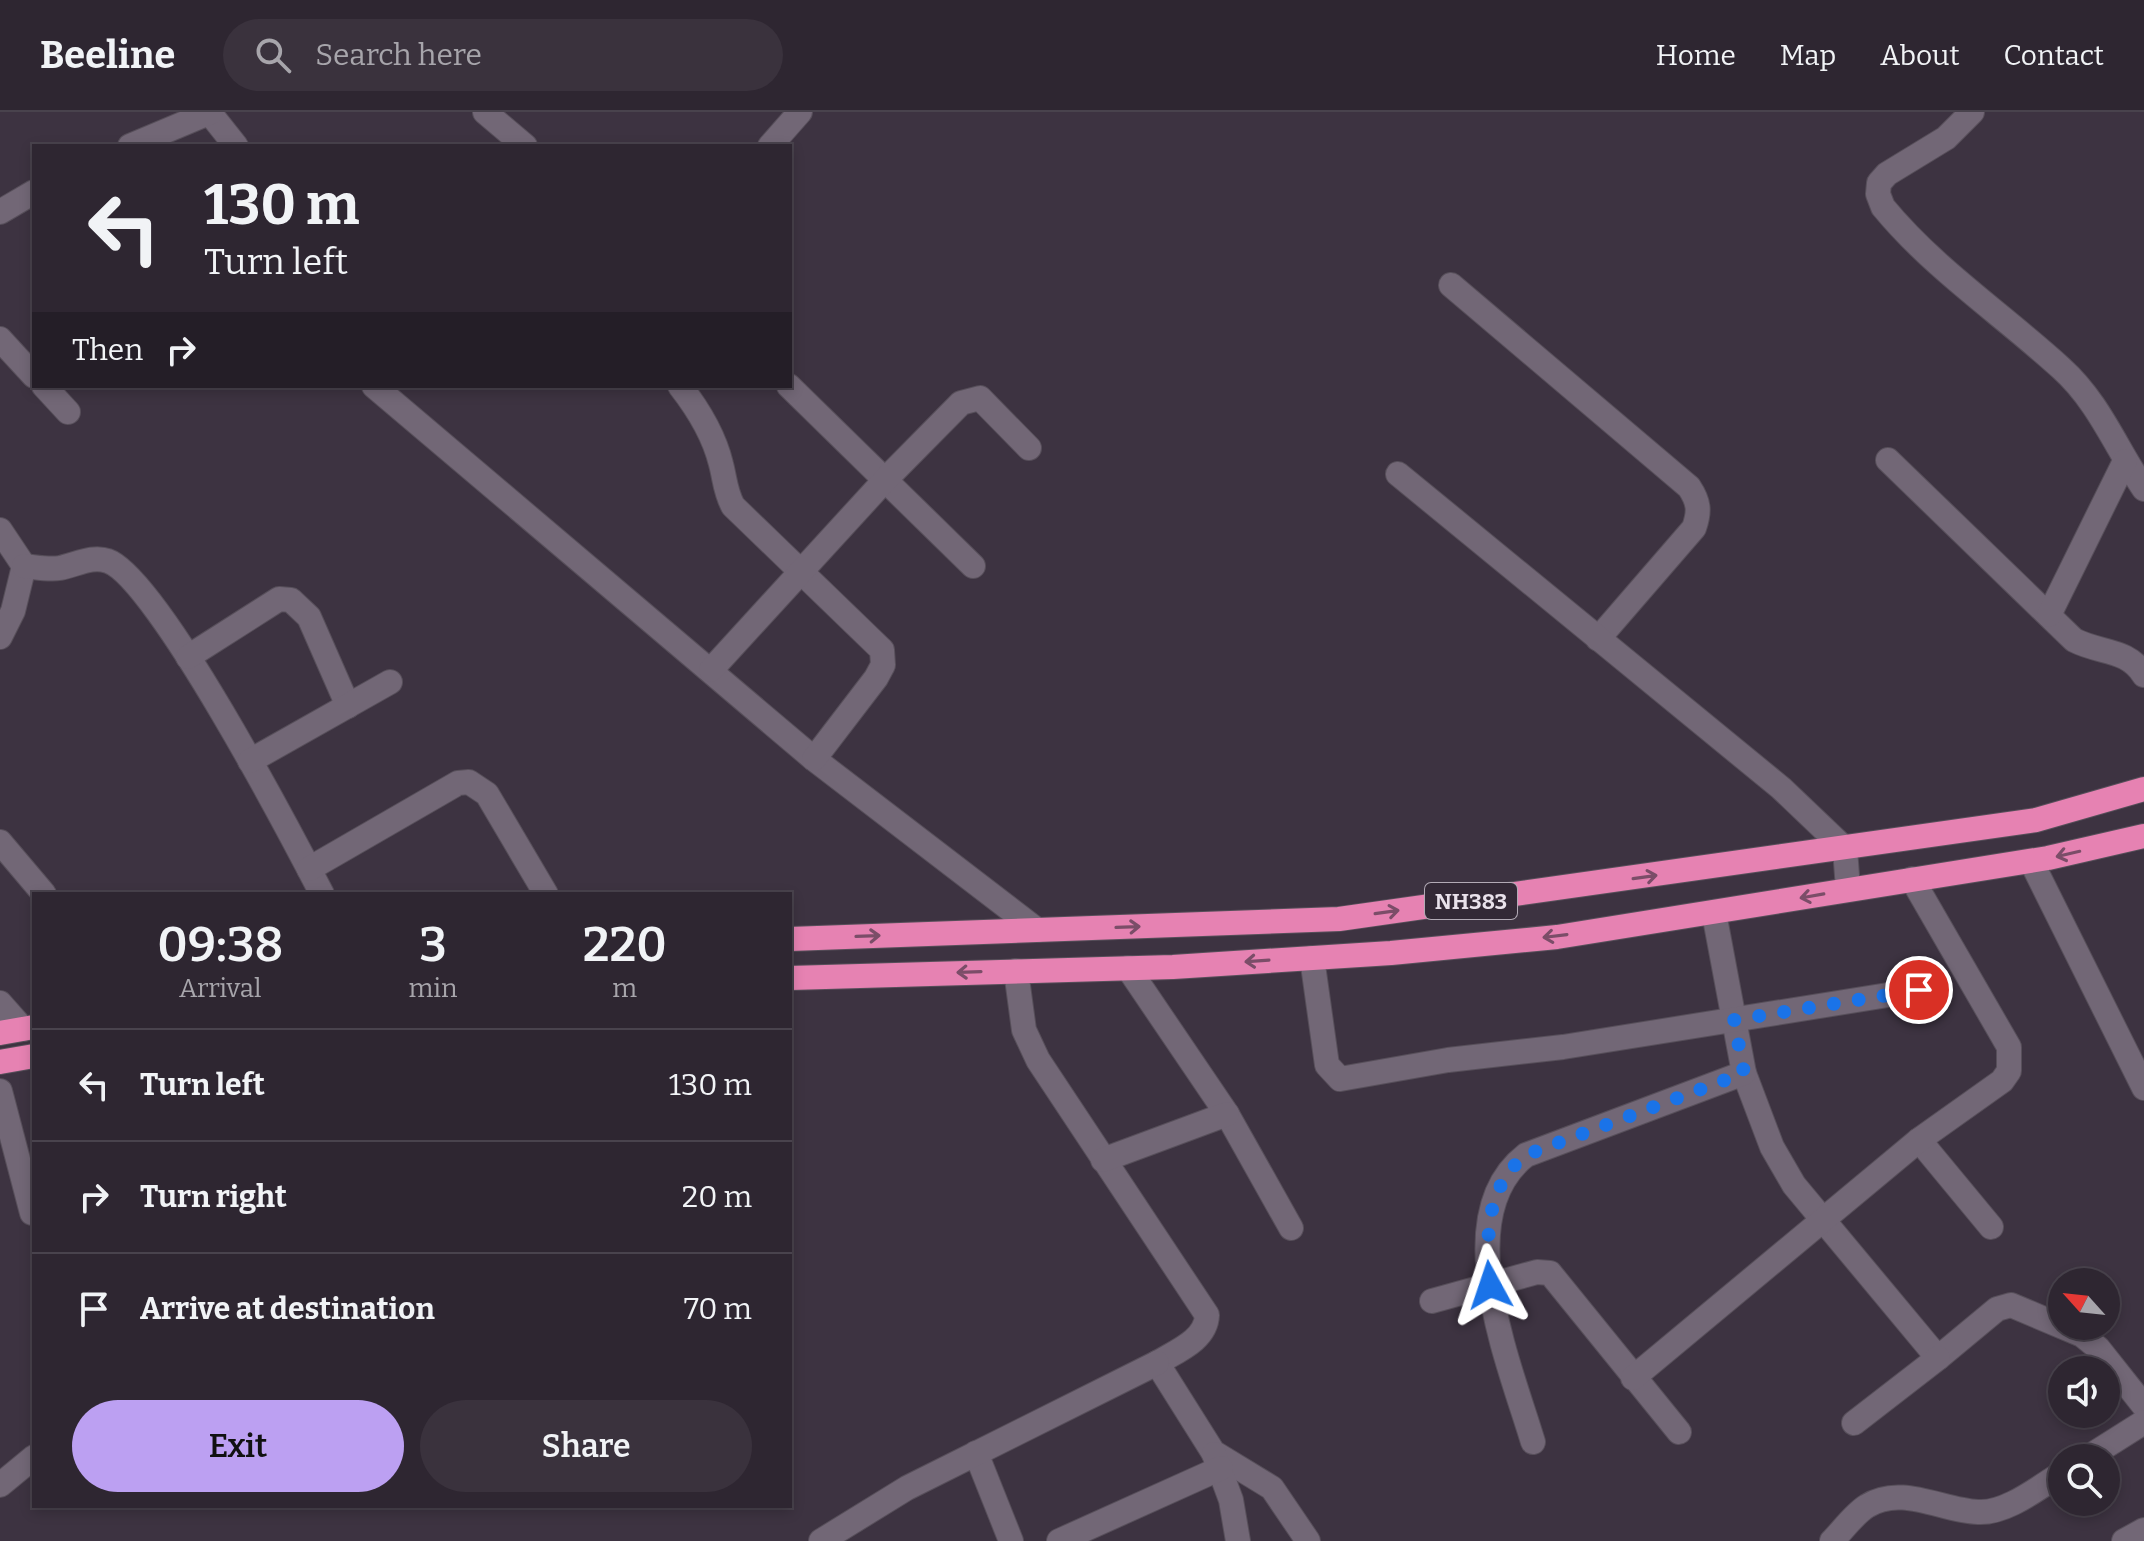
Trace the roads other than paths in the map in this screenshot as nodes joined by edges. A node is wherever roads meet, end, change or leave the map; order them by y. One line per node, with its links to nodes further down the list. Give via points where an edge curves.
1 (210, 112): 5 (street); 6 (street)
2 (485, 112): 7 (street)
3 (800, 112): 8 (street)
4 (1972, 112): 21 (street, via 1946,138 1887,174 1879,183 1883,207 1946,272 2062,369 2098,409)
5 (144, 143)
6 (234, 144)
7 (523, 144)
8 (772, 144)
9 (32, 193): 10 (street)
10 (0, 212)
11 (1451, 285): 31 (street, via 1697,499 1694,528)
12 (0, 339): 13 (street)
13 (32, 374)
14 (46, 388): 18 (street)
15 (376, 388): 33 (street)
16 (681, 388): 28 (street, via 712,434 733,506)
17 (791, 388): 23 (street)
18 (68, 412)
19 (1029, 448): 23 (street, via 988,403 972,397)
20 (1888, 460): 29 (street)
21 (2125, 461): 24 (street); 29 (street)
22 (1398, 474): 31 (street)
23 (884, 481): 27 (street); 28 (street)
24 (2144, 489)
25 (0, 530): 26 (street)
26 (24, 566): 30 (street); 32 (street, via 57,569 96,559 119,566)
27 (973, 566)
28 (802, 570): 33 (street); 37 (street, via 874,640 882,650 883,665)
29 (2049, 615): 34 (street, via 2074,640 2125,655)
30 (0, 637)
31 (1598, 639): 42 (street, via 1781,788)
32 (188, 657): 36 (street, via 279,599 291,600 309,617); 38 (street)
33 (711, 670): 37 (street)
34 (2144, 675)
35 (390, 682): 36 (street)
36 (348, 706): 38 (street)
37 (814, 759): 51 (street)
38 (250, 761): 44 (street)
39 (2144, 789): 42 (highway, NH383, via 2036,820)
40 (2144, 836): 43 (highway, NH383, one-way to 43)
41 (0, 842): 47 (street)
42 (1845, 849): 46 (street); 51 (highway, NH383, one-way to 42, via 1339,919)
43 (2031, 861): 45 (highway, NH383); 64 (street)
44 (309, 869): 48 (street); 49 (street, via 458,783 469,782 487,794)
45 (1912, 879): 46 (highway, NH383); 67 (street, via 2012,1059 2002,1081)
46 (1848, 889): 50 (highway, NH383, one-way to 50)
47 (42, 892)
48 (321, 892)
49 (545, 892)
50 (1714, 913): 53 (highway, NH383, one-way to 53, via 1557,937); 59 (street)
51 (1037, 930): 52 (highway, NH383, one-way to 51)
52 (792, 939)
53 (1312, 958): 54 (highway, NH383, one-way to 54); 59 (street, via 1327,1065 1340,1079)
54 (1128, 968): 55 (highway, NH383); 66 (street)
55 (1016, 971): 56 (highway, NH383, one-way to 56); 68 (street, via 1024,1030)
56 (792, 978)
57 (1919, 990): 59 (street)
58 (0, 1003): 60 (street)
59 (1734, 1020): 63 (street)
60 (19, 1030)
61 (32, 1056): 62 (highway)
62 (0, 1062)
63 (1744, 1073): 70 (street, via 1772,1147 1794,1185); 73 (street, via 1526,1155 1512,1166 1494,1200 1487,1245)
64 (2144, 1088)
65 (0, 1091): 69 (street)
66 (1227, 1114): 68 (street); 72 (street)
67 (1919, 1140): 70 (street); 71 (street)
68 (1103, 1160): 76 (street, via 1207,1315 1199,1337)
69 (32, 1213)
70 (1824, 1220): 75 (street); 77 (street)
71 (1991, 1227)
72 (1291, 1228)
73 (1490, 1285): 74 (street); 77 (street, via 1550,1273); 82 (street)
74 (1432, 1301)
75 (1938, 1358): 78 (street, via 1997,1309 2011,1305 2082,1335); 80 (street)
76 (1157, 1363): 84 (street); 86 (street)
77 (1633, 1378): 81 (street)
78 (2144, 1406)
79 (2144, 1422): 83 (street)
80 (1854, 1423)
81 (1679, 1432)
82 (1533, 1442)
83 (2109, 1444)
84 (976, 1453): 90 (street); 91 (street)
85 (32, 1459): 88 (street)
86 (1217, 1460): 92 (street); 93 (street); 94 (street, via 1272,1488)
87 (2048, 1482): 95 (street, via 1980,1513 1906,1498 1885,1499 1868,1506)
88 (0, 1485)
89 (2144, 1530): 96 (street)
90 (821, 1541)
91 (1011, 1541)
92 (1059, 1541)
93 (1238, 1541)
94 (1308, 1541)
95 (1832, 1541)
96 (2124, 1541)

